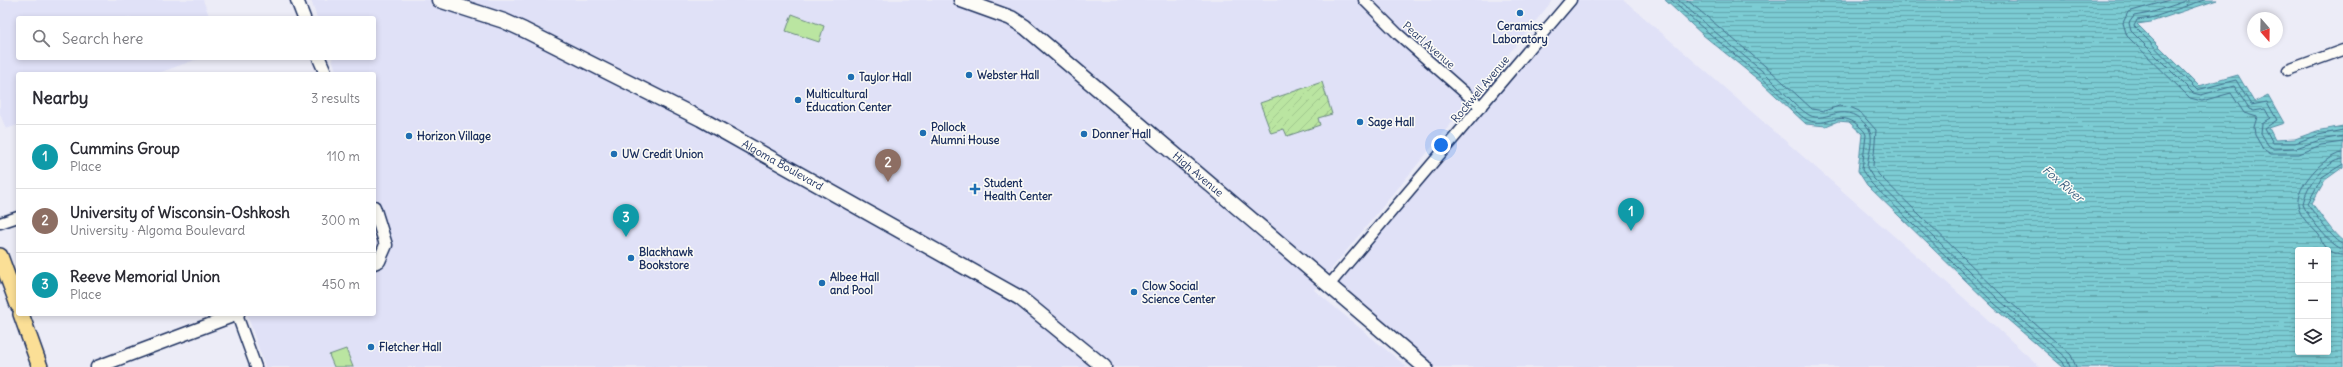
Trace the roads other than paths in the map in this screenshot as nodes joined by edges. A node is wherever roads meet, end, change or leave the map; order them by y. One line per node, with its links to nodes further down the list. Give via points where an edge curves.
1 (298, 0): 6 (street)
2 (439, 0): 25 (main road, Algoma Boulevard, via 524,30 715,127 1020,298)
3 (961, 0): 17 (main road, High Avenue, via 1011,18 1025,28)
4 (1364, 0): 11 (street, Pearl Avenue, via 1398,34)
5 (1571, 0): 11 (street, Rockwell Avenue)
6 (303, 16)
7 (2343, 50): 9 (street)
8 (320, 60): 10 (street)
9 (2288, 70)
10 (325, 72)
11 (1481, 106): 17 (street, Rockwell Avenue)
12 (376, 213): 16 (street, via 386,245)
13 (16, 218): 14 (street)
14 (0, 223)
15 (0, 256): 18 (main road)
16 (376, 262)
17 (1330, 284): 26 (main road, High Avenue)
18 (16, 300)
19 (22, 316): 22 (main road)
20 (233, 316): 23 (street)
21 (239, 316): 24 (street)
22 (40, 367)
23 (97, 367)
24 (256, 367)
25 (1104, 367)
26 (1425, 367)

